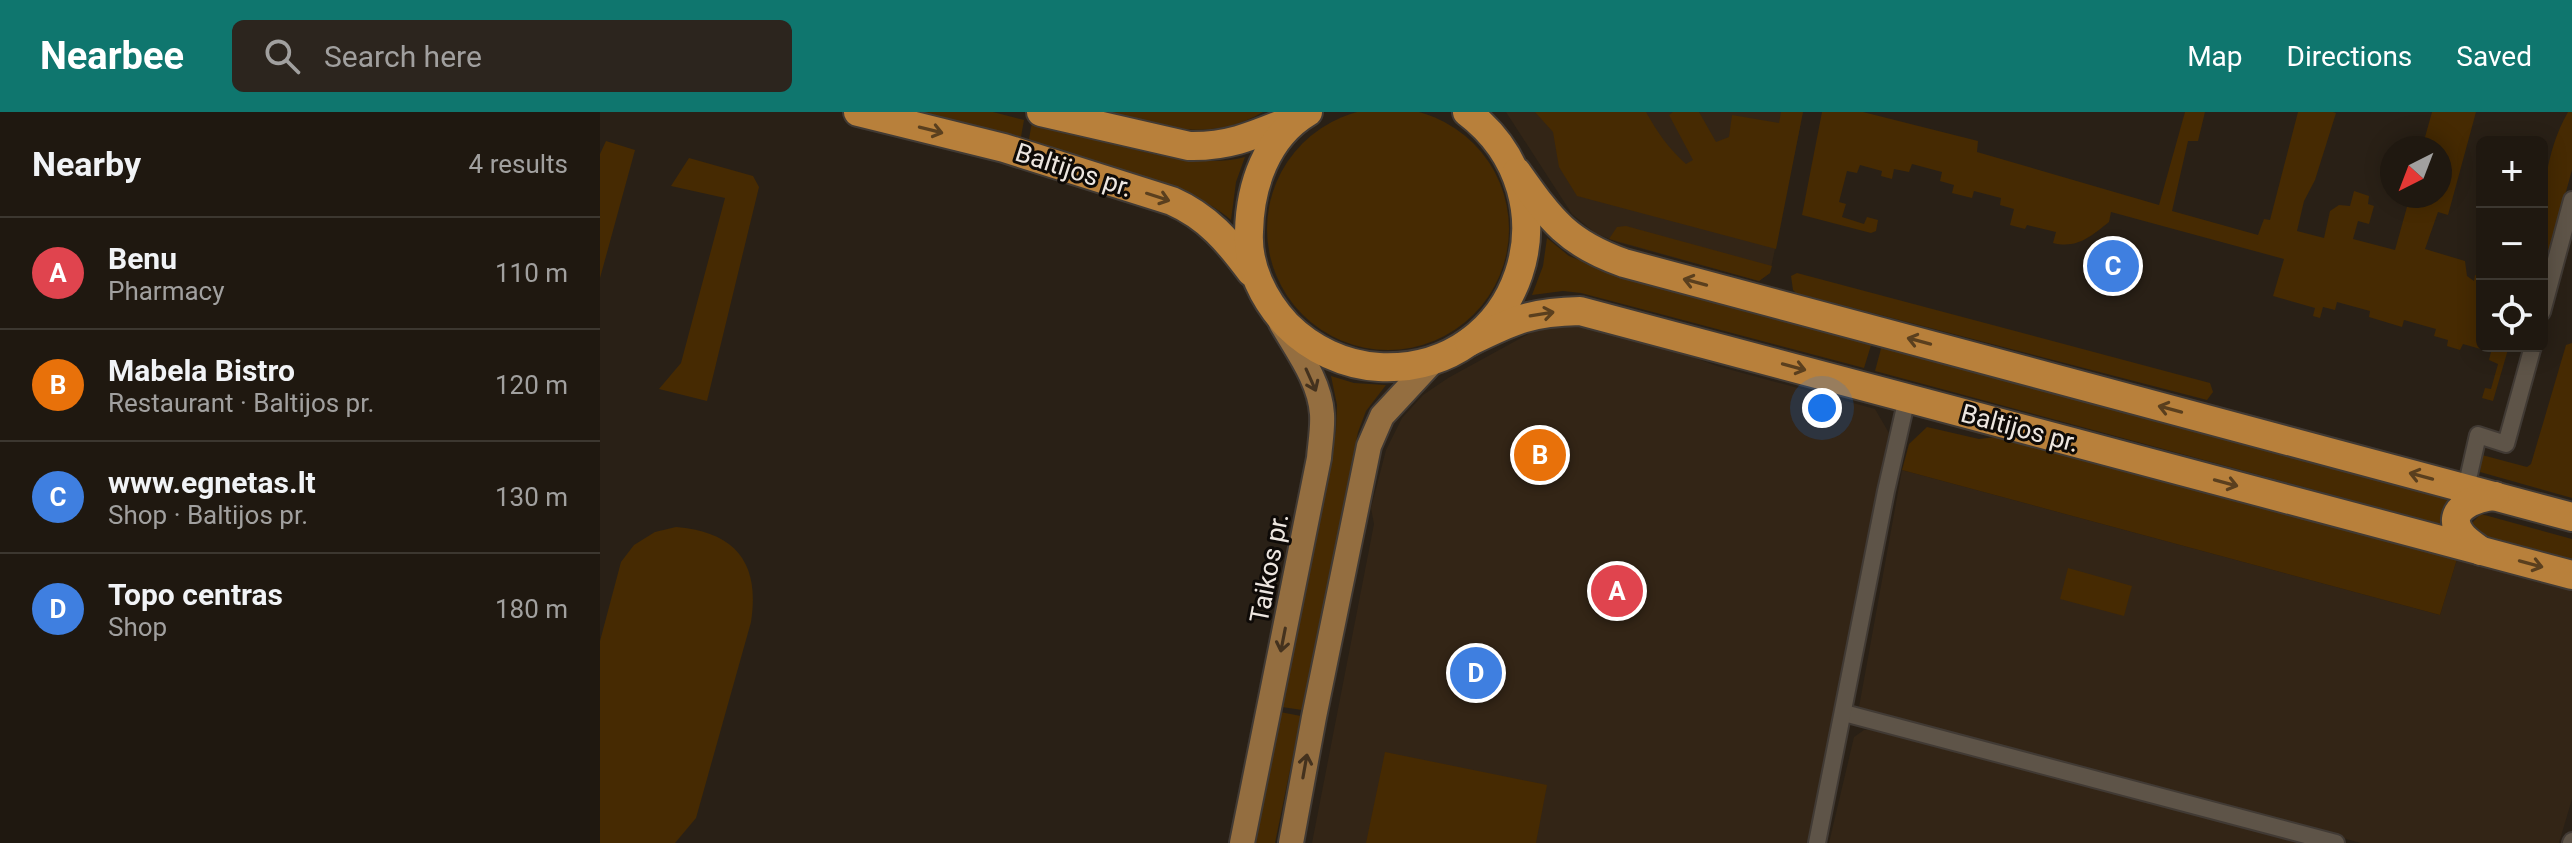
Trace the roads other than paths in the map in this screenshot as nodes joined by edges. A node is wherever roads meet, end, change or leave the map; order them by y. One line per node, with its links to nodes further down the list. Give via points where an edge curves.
1 (858, 112): 8 (highway, Baltijos pr., one-way to 8, via 1004,148 1172,201 1214,226)
2 (1041, 112): 4 (highway, Baltijos pr., via 1189,146 1240,141)
3 (1467, 112): 5 (highway)
4 (1305, 114): 8 (highway, via 1280,137 1255,183 1248,246)
5 (1488, 124): 6 (highway)
6 (1517, 172): 11 (highway, via 1528,225 1519,278 1490,324); 15 (highway, one-way to 6, via 1624,263 1571,238 1546,214)
7 (2572, 200): 9 (street)
8 (1258, 282): 10 (highway)
9 (2548, 290)
10 (1275, 311): 13 (highway, via 1299,337 1329,355 1363,366 1398,368); 22 (main road, Taikos pr., one-way to 22, via 1319,397 1322,429)
11 (1469, 342): 13 (highway); 14 (highway, Baltijos pr., one-way to 14, via 1517,319 1580,311)
12 (2531, 352): 15 (street, via 2506,444 2478,435)
13 (1433, 361): 23 (main road, one-way to 13, via 1369,446 1382,416)
14 (1907, 398): 18 (highway, Baltijos pr., one-way to 18); 20 (street)
15 (2466, 488): 16 (highway)
16 (2496, 496): 17 (highway); 18 (highway, via 2472,500 2459,515 2461,534)
17 (2572, 517)
18 (2481, 551): 19 (highway, Baltijos pr., one-way to 19)
19 (2572, 575)
20 (1844, 713): 21 (street); 24 (street)
21 (2330, 842)
22 (1242, 843)
23 (1291, 843)
24 (1817, 843)

